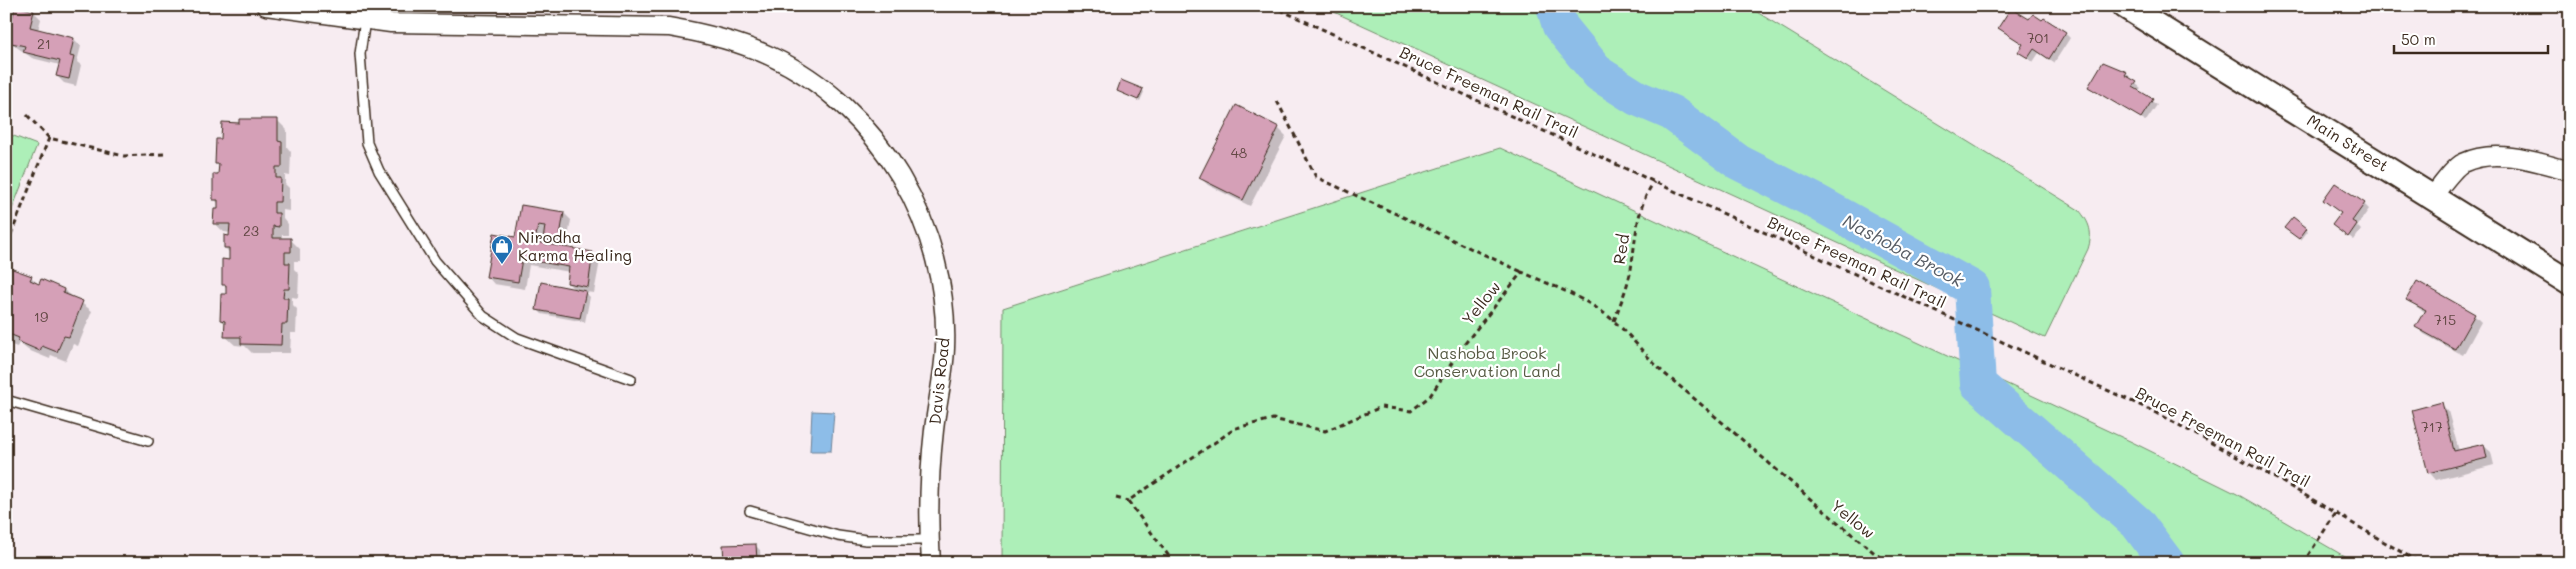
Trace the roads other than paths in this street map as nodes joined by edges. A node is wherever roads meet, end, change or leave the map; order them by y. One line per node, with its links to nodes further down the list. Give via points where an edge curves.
1 (266, 6): 3 (street, Davis Road)
2 (2125, 6): 5 (main road, Main Street)
3 (365, 20): 7 (lane, via 360,54 367,143 379,170 435,261 484,316 517,338); 11 (street, Davis Road, via 668,26 704,33 771,57 802,75 858,120 881,147 918,209 939,278 945,349 934,432)
4 (2570, 171): 5 (street, via 2519,157 2486,157 2462,163)
5 (2432, 197): 6 (main road, Main Street)
6 (2570, 283)
7 (631, 379)
8 (6, 400): 9 (lane)
9 (148, 441)
10 (750, 511): 11 (lane, via 838,536 866,540)
11 (930, 540): 12 (street, Davis Road)
12 (931, 563)

